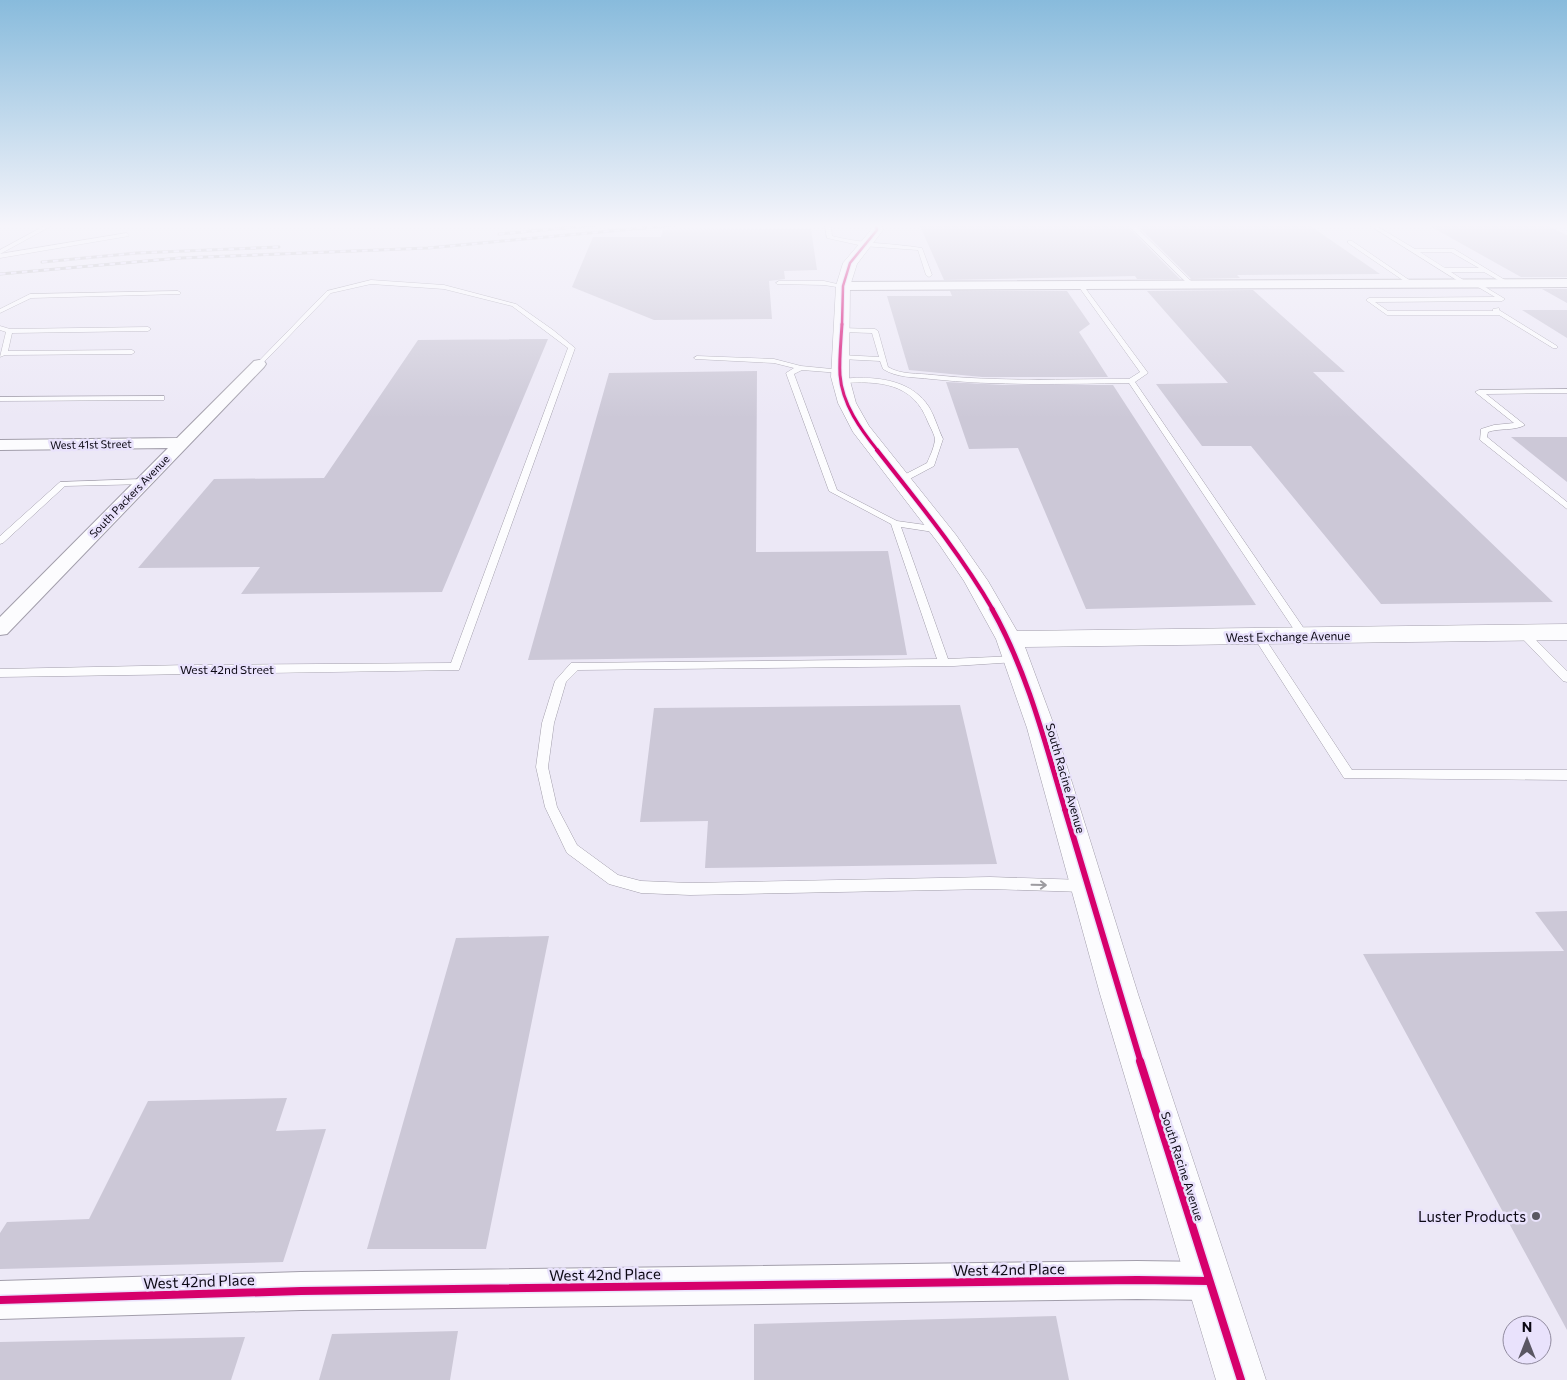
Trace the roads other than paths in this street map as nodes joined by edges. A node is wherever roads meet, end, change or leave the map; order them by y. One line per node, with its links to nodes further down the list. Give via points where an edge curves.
1 (341, 289): 19 (lane, West 42nd Street, via 330,292)
2 (453, 289): 41 (lane, West 42nd Street, via 514,305 572,348 455,667)
3 (843, 289): 13 (street, South Racine Avenue)
4 (1083, 289): 22 (lane, via 1144,373)
5 (1483, 289): 7 (lane)
6 (178, 293): 8 (lane, via 30,296)
7 (1502, 299): 9 (lane, via 1507,302 1495,310); 9 (lane, via 1369,300 1387,313)
8 (0, 311)
9 (1500, 313): 14 (lane)
10 (0, 328): 12 (lane)
11 (148, 329): 12 (lane)
12 (8, 330): 16 (lane)
13 (841, 330): 18 (lane, via 875,331); 21 (street, South Racine Avenue)
14 (1555, 347)
15 (132, 352): 16 (lane)
16 (2, 354)
17 (697, 358): 20 (lane, via 774,361)
18 (882, 359): 21 (lane); 22 (lane, via 890,372 970,381)
19 (258, 364): 26 (street, South Packers Avenue)
20 (801, 368): 21 (lane); 31 (lane, via 790,373 833,491)
21 (841, 370): 28 (street, South Racine Avenue, via 847,403 860,428); 28 (lane, via 902,387 924,405 939,439 931,464)
22 (1131, 381): 37 (lane)
23 (1567, 391): 30 (lane, via 1479,392 1522,425 1494,427 1484,431 1483,438)
24 (0, 398): 25 (lane)
25 (161, 398)
26 (181, 443): 27 (street, West 41st Street); 29 (street, South Packers Avenue)
27 (0, 445)
28 (901, 480): 32 (street, South Racine Avenue)
29 (144, 482): 33 (lane, via 63,484); 34 (street, South Packers Avenue)
30 (1567, 506)
31 (896, 523): 32 (lane); 40 (lane)
32 (940, 530): 39 (street, South Racine Avenue, via 976,581)
33 (0, 541)
34 (0, 629)
35 (1567, 632): 36 (street, West Exchange Avenue)
36 (1523, 633): 37 (street, West Exchange Avenue); 42 (lane)
37 (1303, 635): 38 (street, West Exchange Avenue)
38 (1258, 636): 39 (street, West Exchange Avenue); 43 (lane, via 1348,775)
39 (1012, 649): 40 (lane); 44 (street, South Racine Avenue, via 1041,728)
40 (944, 662): 44 (lane, one-way to 44, via 575,666 562,681 548,723 542,767 551,807 572,849 614,880 641,887)
41 (0, 673)
42 (1567, 678)
43 (1567, 775)
44 (1087, 886): 45 (street, South Racine Avenue, via 1118,994)
45 (1210, 1281): 46 (street, West 42nd Place, via 321,1291); 47 (street, South Racine Avenue)
46 (0, 1300)
47 (1241, 1380)

